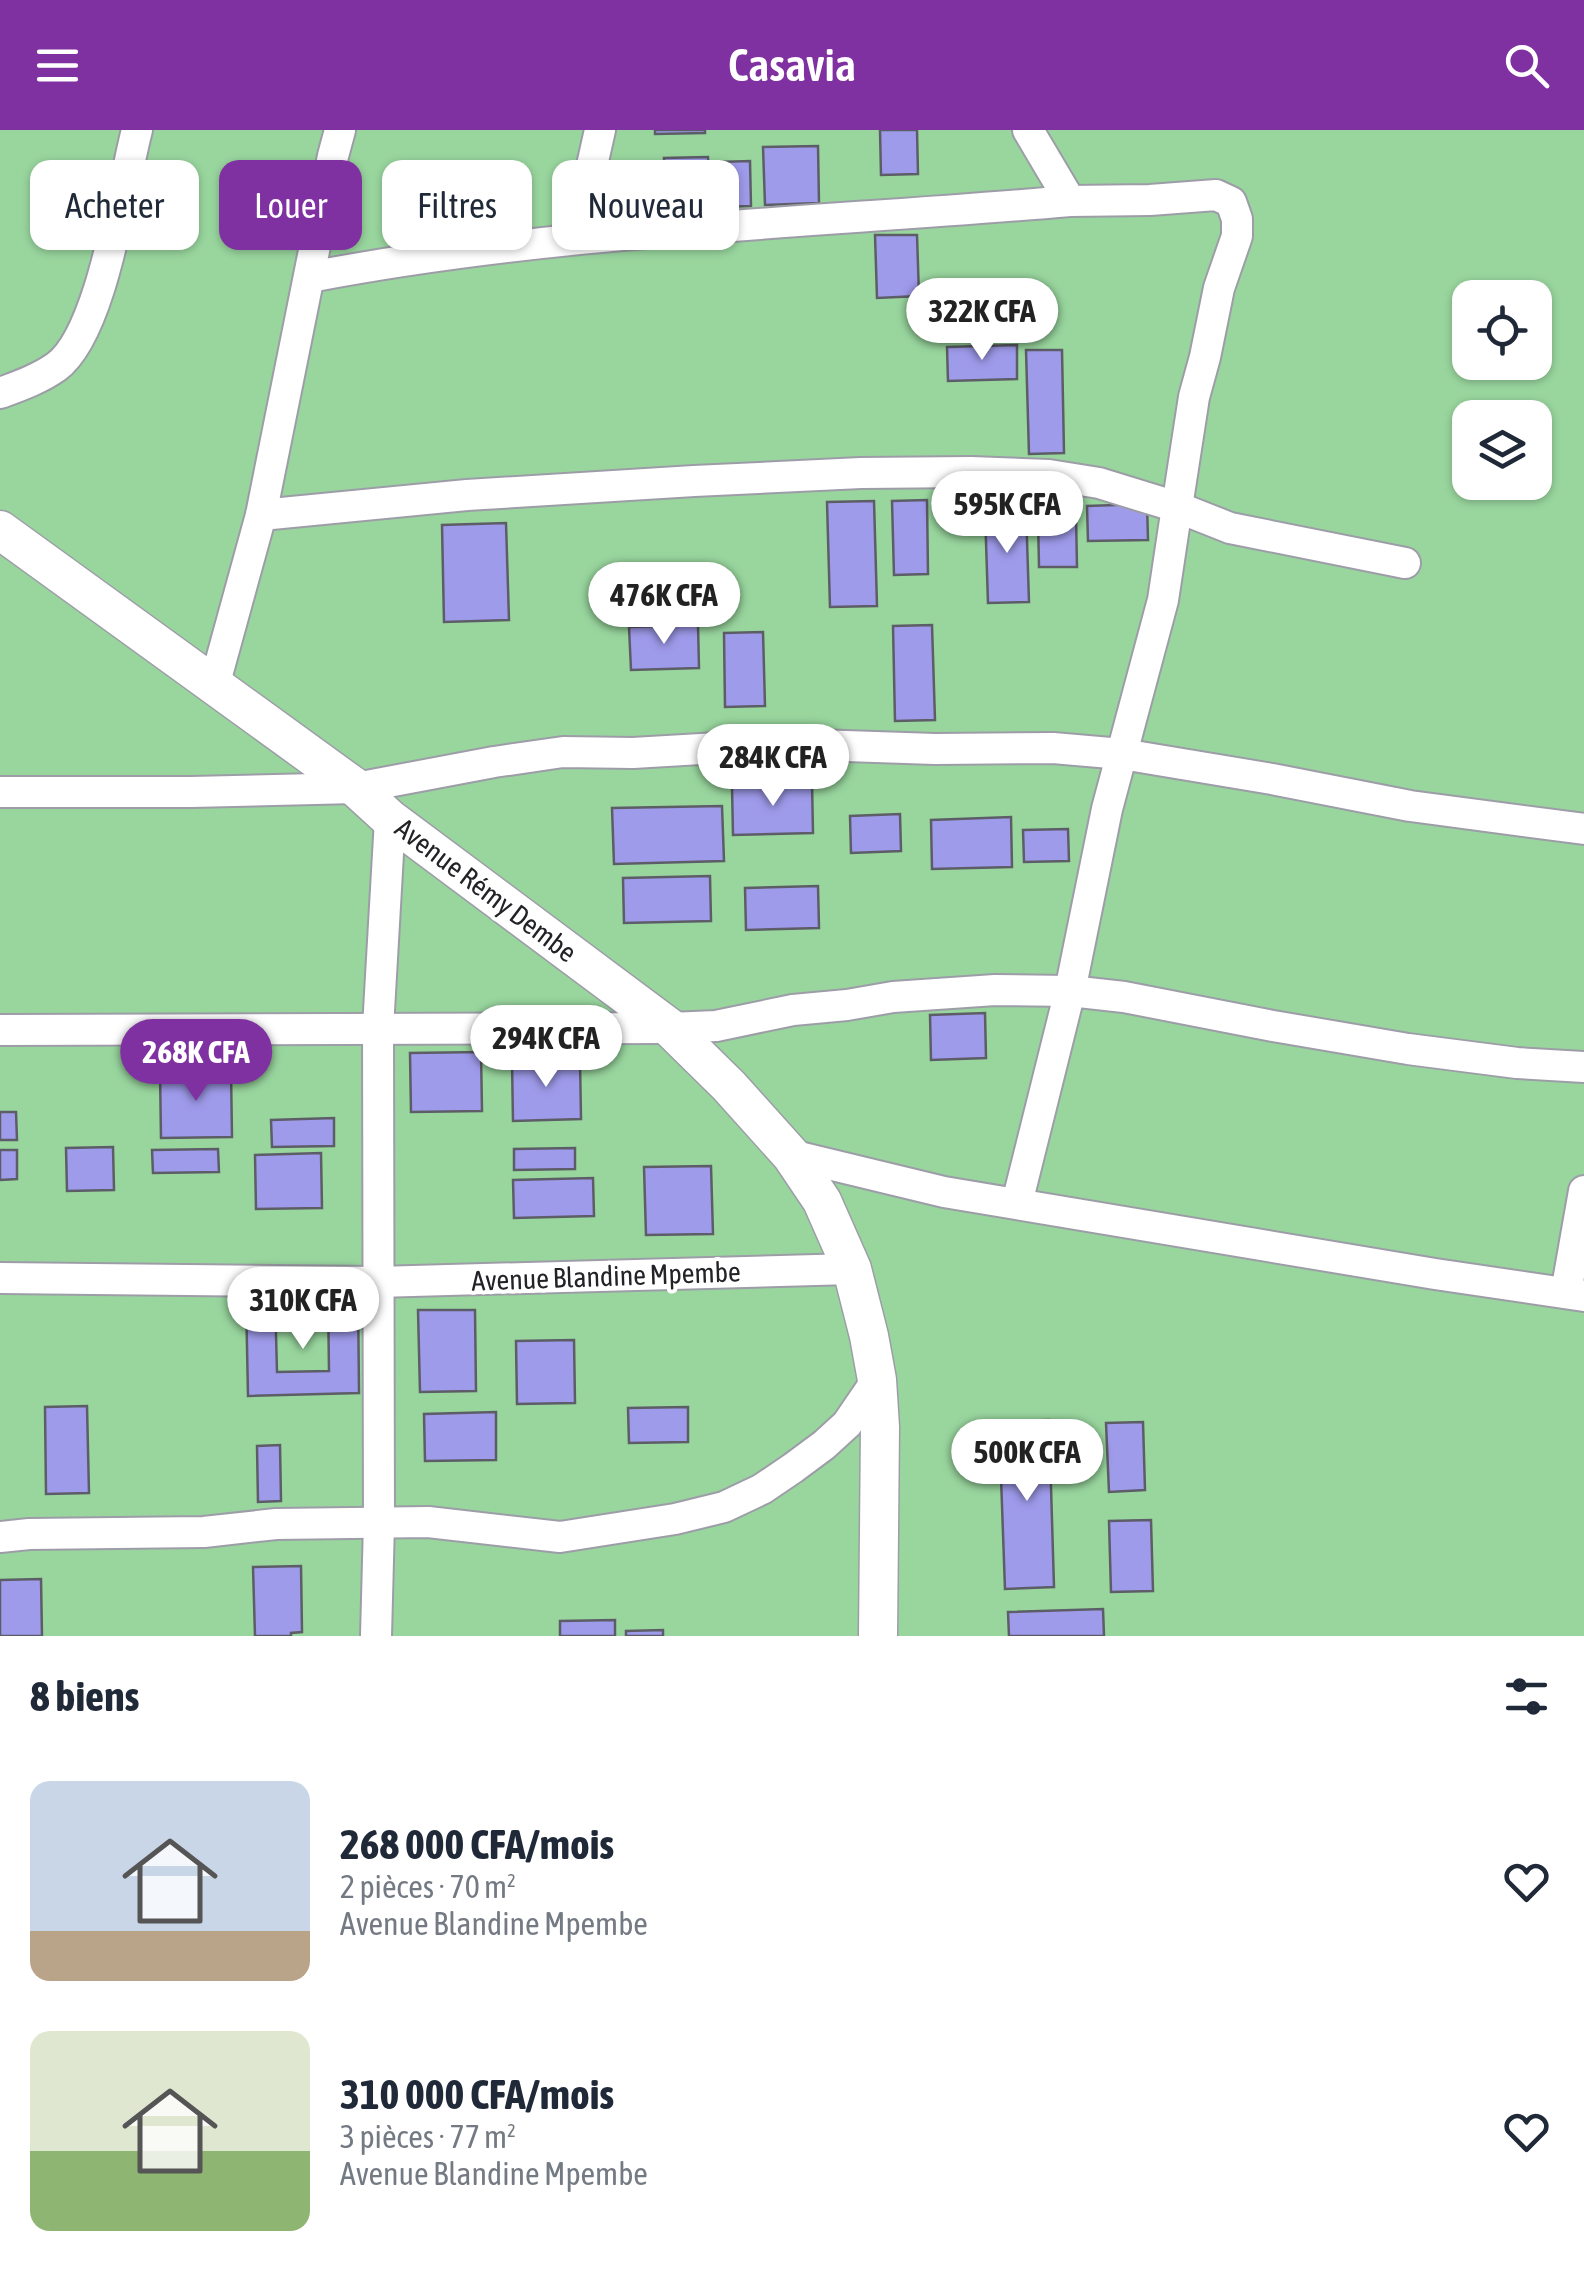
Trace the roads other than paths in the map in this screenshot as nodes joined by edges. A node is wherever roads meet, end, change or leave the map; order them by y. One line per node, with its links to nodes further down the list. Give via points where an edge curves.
1 (137, 130): 10 (street, via 105,268 74,349 58,366)
2 (340, 130): 9 (street)
3 (600, 130): 5 (street)
4 (1028, 130): 6 (street)
5 (593, 160)
6 (1070, 202): 7 (street); 11 (street, via 1216,195 1231,202 1237,236 1194,396)
7 (739, 226)
8 (552, 241): 9 (street)
9 (310, 276): 12 (street)
10 (0, 393)
11 (1178, 507): 12 (street, via 1049,475 897,472 466,495); 14 (street, via 1230,528); 16 (street, via 1163,600)
12 (261, 515): 15 (street)
13 (0, 530): 15 (street, Avenue Rémy Dembe)
14 (1405, 563)
15 (214, 686): 17 (street, Avenue Rémy Dembe)
16 (1122, 754): 17 (street, via 786,744 563,752); 20 (street, via 1410,806); 21 (street)
17 (356, 788): 18 (street); 19 (street, Avenue Rémy Dembe)
18 (0, 792)
19 (390, 819): 22 (street); 23 (street, Avenue Rémy Dembe)
20 (1584, 829)
21 (1070, 991): 23 (street, via 943,992); 25 (street, via 1408,1049); 28 (street)
22 (378, 1028): 23 (street); 24 (street); 31 (street)
23 (670, 1028): 26 (street, Avenue Rémy Dembe)
24 (0, 1030)
25 (1584, 1067)
26 (792, 1155): 28 (street); 29 (street, Avenue Rémy Dembe, via 822,1201)
27 (1584, 1191): 32 (street)
28 (1016, 1204): 32 (street)
29 (852, 1269): 31 (street, Avenue Blandine Mpembe); 33 (street, Avenue Rémy Dembe)
30 (0, 1278): 31 (street, Avenue Blandine Mpembe)
31 (378, 1282): 34 (street)
32 (1575, 1294)
33 (877, 1380): 34 (street, via 824,1446 724,1507 560,1537 428,1522); 37 (street, Avenue Rémy Dembe)
34 (380, 1524): 35 (street); 36 (street)
35 (0, 1537)
36 (376, 1636)
37 (878, 1636)

